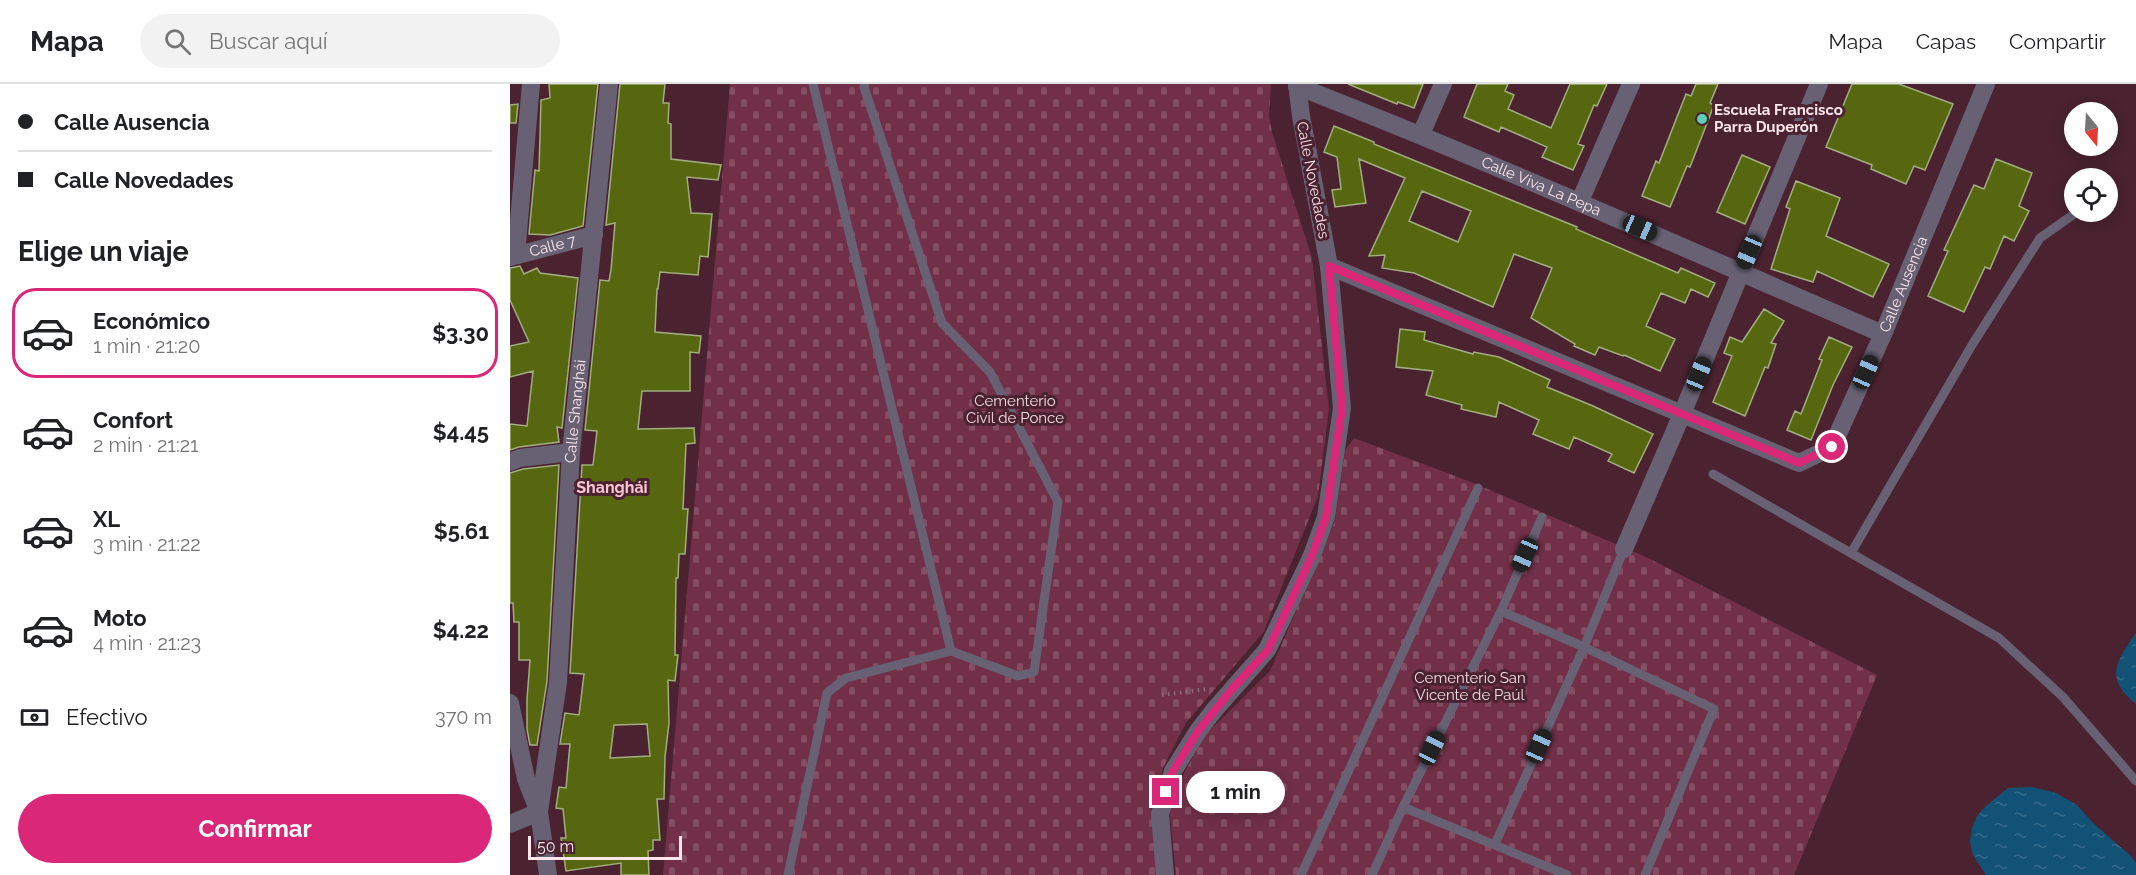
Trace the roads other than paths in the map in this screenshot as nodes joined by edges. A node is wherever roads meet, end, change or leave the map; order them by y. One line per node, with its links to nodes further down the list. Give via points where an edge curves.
1 (531, 84): 14 (street)
2 (609, 84): 13 (street, Calle Shanghái)
3 (813, 84): 28 (lane)
4 (1443, 84): 10 (street)
5 (1631, 84): 11 (street)
6 (1819, 84): 16 (street)
7 (862, 85): 28 (lane, via 942,323 990,372 1058,502 1034,672 1018,676)
8 (1297, 85): 10 (street, Calle Viva La Pepa); 15 (street, Calle Novedades)
9 (1981, 86): 17 (street, Calle Ausencia)
10 (1421, 134): 11 (street, Calle Viva La Pepa)
11 (1580, 201): 16 (street, Calle Viva La Pepa)
12 (2064, 221): 25 (lane, via 2040,238 1972,345)
13 (594, 235): 14 (street, Calle 7); 19 (street, Calle Shanghái)
14 (513, 256)
15 (1329, 266): 18 (street); 37 (street, Calle Novedades, via 1342,408 1326,517 1268,650 1198,731 1173,771 1160,814)
16 (1740, 272): 17 (street, Calle Viva La Pepa); 18 (street)
17 (1883, 334): 18 (street, Calle Ausencia, via 1832,447 1799,463)
18 (1682, 414): 24 (street)
19 (571, 452): 20 (street); 32 (street, Calle Shanghái, via 558,682)
20 (510, 462)
21 (1713, 474): 25 (lane)
22 (1478, 488): 38 (lane)
23 (1542, 517): 26 (lane)
24 (1624, 549): 27 (lane)
25 (1851, 553): 30 (lane, via 1999,638 2063,697)
26 (1501, 611): 27 (lane); 31 (lane)
27 (1584, 647): 34 (lane); 41 (lane, via 1714,709)
28 (951, 651): 36 (lane, via 846,678 827,693)
29 (510, 703): 32 (street, via 526,779)
30 (2136, 781)
31 (1403, 807): 34 (lane); 39 (lane)
32 (539, 812): 33 (street); 35 (street)
33 (510, 824)
34 (1495, 844): 40 (lane)
35 (548, 875)
36 (788, 875)
37 (1165, 875)
38 (1300, 875)
39 (1372, 875)
40 (1567, 875)
41 (1645, 875)

